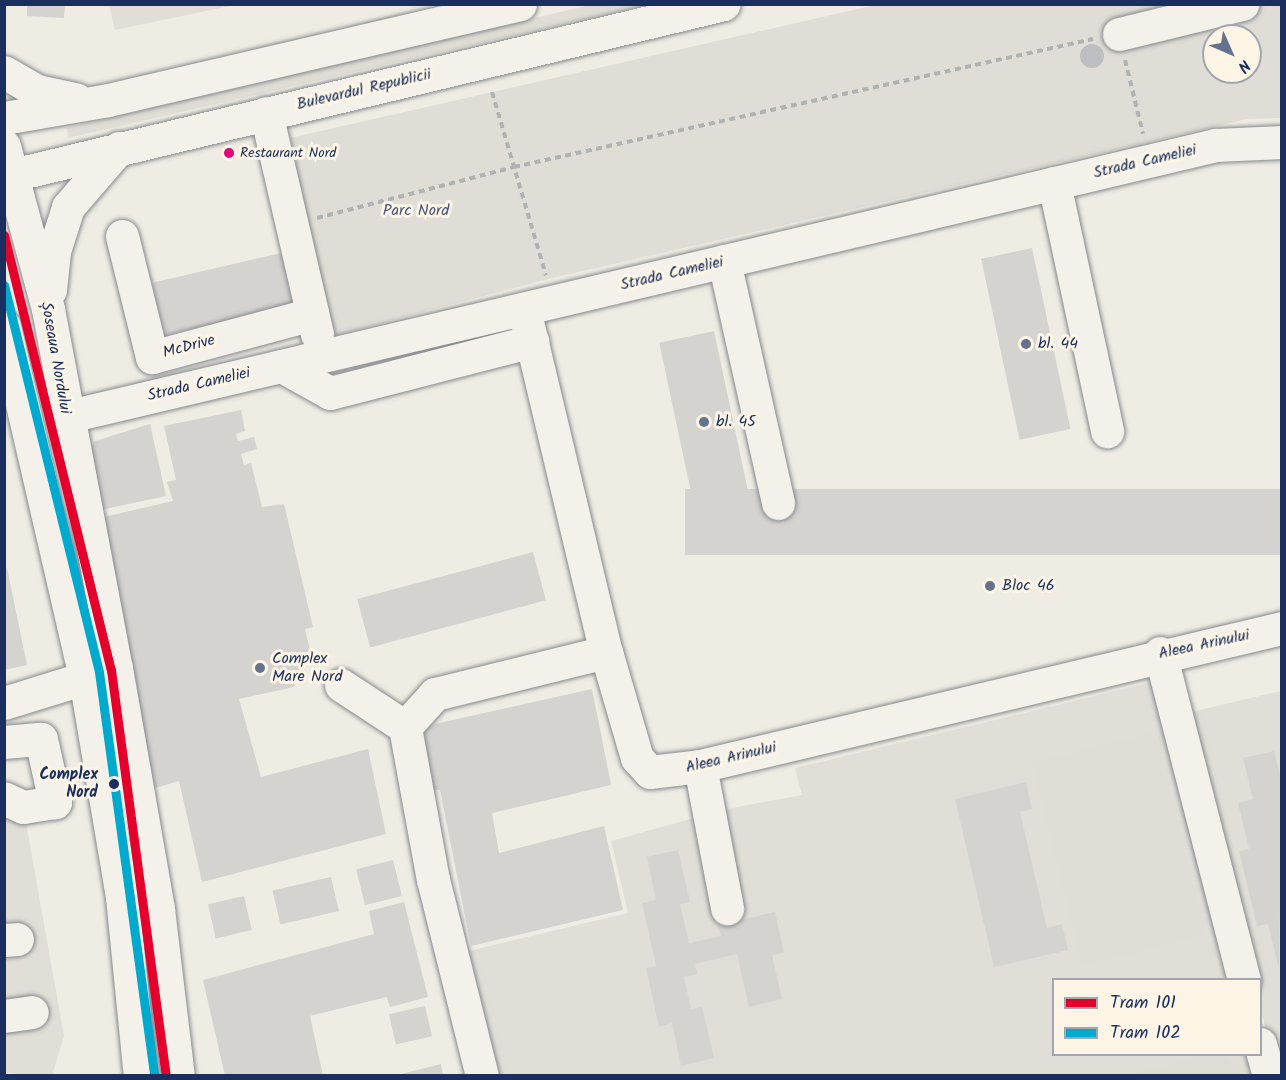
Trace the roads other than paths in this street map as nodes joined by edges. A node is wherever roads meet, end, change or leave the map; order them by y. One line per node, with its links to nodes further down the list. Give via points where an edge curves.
1 (520, 4): 6 (street)
2 (723, 4): 7 (street, Bulevardul Republicii)
3 (1242, 4): 4 (street)
4 (1119, 34)
5 (4, 72): 6 (street, via 61,98)
6 (108, 100): 8 (street)
7 (266, 113): 10 (street, Bulevardul Republicii); 17 (street)
8 (4, 118)
9 (1281, 142): 12 (street, Strada Cameliei, via 1216,145)
10 (118, 148): 11 (street, Bulevardul Republicii); 16 (street, via 64,218 54,251)
11 (8, 166): 16 (street, Șoseaua Nordului)
12 (1054, 183): 14 (street, Strada Cameliei); 23 (street)
13 (122, 236): 17 (street, McDrive, via 152,357)
14 (724, 261): 15 (street, Strada Cameliei); 24 (street)
15 (539, 305): 19 (street, Aleea Arinului); 20 (street, Strada Cameliei)
16 (48, 309): 22 (street, Șoseaua Nordului)
17 (312, 314): 20 (street)
18 (4, 326): 28 (street)
19 (532, 341): 21 (street, via 330,393); 26 (street, Aleea Arinului)
20 (322, 357): 21 (street, Strada Cameliei)
21 (282, 366): 22 (street, Strada Cameliei)
22 (65, 417): 39 (street, Șoseaua Nordului, via 130,742)
23 (1107, 431)
24 (778, 503)
25 (1281, 628): 27 (street, Aleea Arinului)
26 (606, 652): 31 (street, via 435,694); 33 (street, Aleea Arinului, via 637,758 650,772)
27 (1160, 653): 33 (street, Aleea Arinului); 36 (street)
28 (85, 678): 30 (street); 38 (street, via 127,931)
29 (342, 686): 31 (street)
30 (4, 703)
31 (405, 727): 40 (street, via 434,880)
32 (4, 742): 34 (street, via 40,739 55,802 23,807)
33 (700, 766): 35 (street)
34 (4, 798)
35 (727, 908)
36 (1243, 978)
37 (1262, 1051): 41 (street)
38 (140, 1076)
39 (178, 1076)
40 (482, 1076)
41 (1269, 1076)

